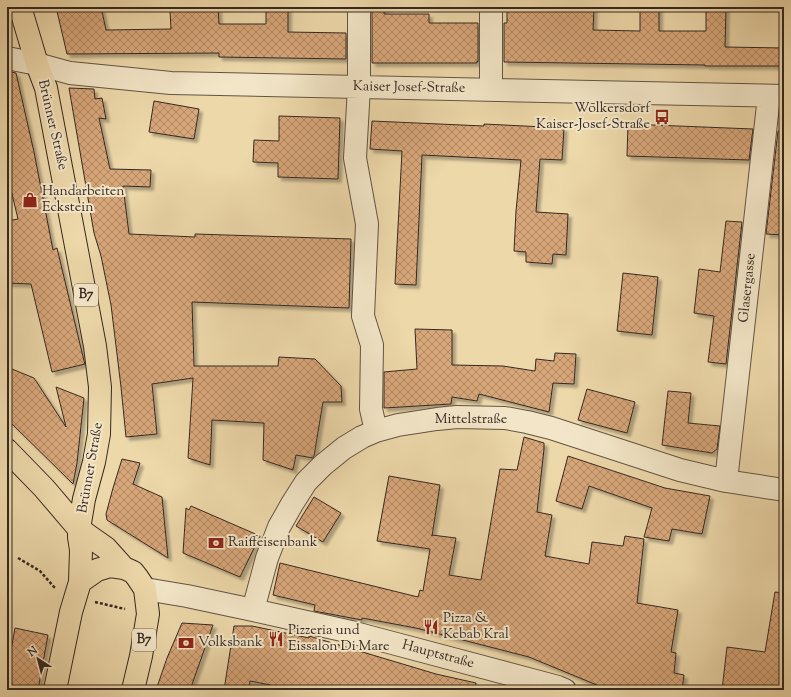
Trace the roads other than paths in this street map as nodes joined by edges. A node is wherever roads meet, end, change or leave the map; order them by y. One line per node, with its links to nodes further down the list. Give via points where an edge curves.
1 (20, 7): 5 (main road, Brünner Straße / B7)
2 (359, 7): 6 (street)
3 (491, 7): 7 (street)
4 (7, 58): 5 (street, Kaiser Josef-Straße)
5 (37, 64): 6 (street, Kaiser Josef-Straße, via 70,73 171,83); 13 (main road, Brünner Straße / B7, via 46,88 52,117 95,346 100,387 99,434)
6 (359, 87): 7 (street, Kaiser Josef-Straße); 9 (street, via 355,158 367,224 363,316 372,345 371,409)
7 (492, 90): 8 (street, Kaiser Josef-Straße)
8 (777, 96): 11 (street, Glasergasse)
9 (376, 431): 11 (street, Mittelstraße, via 436,419 505,418 551,428 680,470); 17 (street, Mittelstraße, via 344,448 306,482 279,527 267,558)
10 (7, 450): 13 (main road)
11 (726, 481): 12 (street, Mittelstraße)
12 (784, 490)
13 (79, 529): 14 (main road, B7, via 106,548); 15 (main road, B7)
14 (124, 568): 15 (main road, via 110,566 97,570); 16 (main road, B7, via 133,572)
15 (80, 582): 18 (main road, B7)
16 (145, 589): 17 (street, Hauptstraße); 19 (main road, B7, via 148,614 142,656)
17 (253, 610): 20 (street, Hauptstraße, via 351,632)
18 (55, 690)
19 (133, 690)
20 (565, 690)

